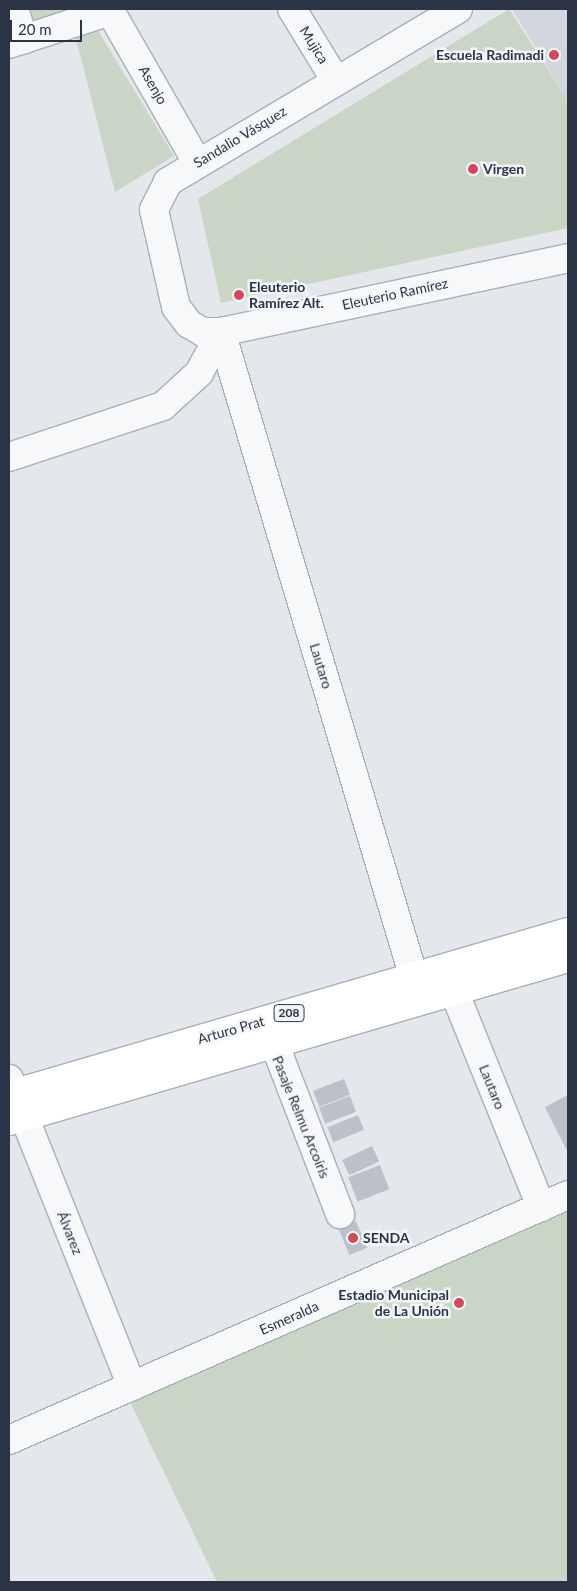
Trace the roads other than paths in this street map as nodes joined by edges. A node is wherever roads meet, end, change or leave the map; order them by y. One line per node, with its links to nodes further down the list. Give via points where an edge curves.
1 (14, 9): 5 (street)
2 (292, 9): 6 (street, Mujica)
3 (458, 9): 6 (street, Sandalio Vásquez)
4 (109, 10): 5 (street); 7 (street, Asenjo)
5 (16, 41)
6 (336, 80): 7 (street, Sandalio Vásquez)
7 (197, 162): 9 (street, Sandalio Vásquez, via 168,182 154,210 176,307 189,324)
8 (568, 258): 9 (street, Eleuterio Ramírez)
9 (212, 332): 10 (street, via 199,373 163,406); 14 (street, Lautaro)
10 (9, 457)
11 (568, 932): 13 (main road, Arturo Prat / 208)
12 (568, 958): 13 (main road, Arturo Prat / 208)
13 (449, 980): 14 (main road, Arturo Prat / 208); 18 (street, Lautaro)
14 (418, 989): 15 (main road, Arturo Prat / 208)
15 (269, 1032): 16 (main road, Arturo Prat / 208); 19 (street, Pasaje Relmu Arcoíris)
16 (13, 1101): 20 (street, Álvarez)
17 (568, 1195): 18 (street, Esmeralda)
18 (541, 1207): 20 (street, Esmeralda)
19 (340, 1214)
20 (132, 1386): 21 (street, Esmeralda)
21 (9, 1440)

